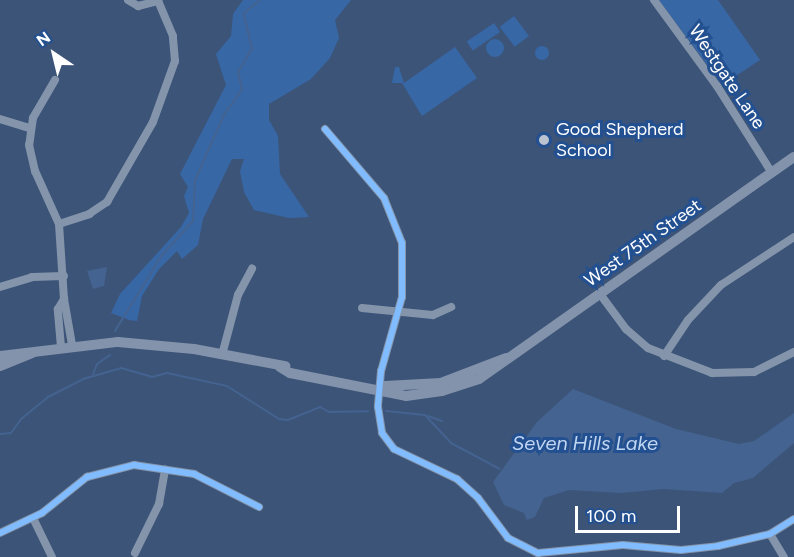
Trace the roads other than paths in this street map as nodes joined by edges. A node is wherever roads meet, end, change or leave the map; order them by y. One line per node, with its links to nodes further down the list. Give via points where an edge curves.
1 (128, 0): 3 (street, via 138,6)
2 (654, 0): 9 (street, Westgate Lane, via 717,86)
3 (158, 1): 10 (street, via 175,47 170,77 142,146 113,194 89,214)
4 (55, 80): 6 (street)
5 (0, 119): 6 (street)
6 (30, 128): 10 (street, via 33,164)
7 (325, 129): 19 (street, via 384,198 399,228 405,273)
8 (794, 157): 9 (main road, West 75th Street)
9 (772, 172): 15 (main road, West 75th Street)
10 (59, 224): 13 (street)
11 (794, 237): 26 (street, via 720,285 688,320)
12 (252, 269): 24 (street, via 238,296)
13 (64, 276): 14 (street, via 32,277); 16 (street)
14 (0, 287)
15 (600, 294): 26 (street, via 626,329); 28 (main road, West 75th Street, via 496,370 454,388 418,395)
16 (64, 299): 20 (street); 21 (street, via 58,309)
17 (451, 307): 19 (street, via 433,315)
18 (362, 308): 19 (street)
19 (397, 311): 28 (street)
20 (72, 345): 21 (main road, West 75th Street); 24 (main road, West 75th Street, via 159,344)
21 (61, 347): 22 (main road, West 75th Street)
22 (38, 350): 25 (main road); 27 (main road)
23 (794, 352): 26 (street, via 763,369 737,375 712,373)
24 (222, 355): 28 (main road, West 75th Street, via 280,367 290,373)
25 (0, 356)
26 (664, 356)
27 (0, 366)
28 (379, 389): 37 (street, via 378,422 394,449 457,479 478,498 508,538 522,547)
29 (165, 470): 30 (street, via 209,480); 31 (street, via 134,465 109,468 87,477); 35 (street, via 159,504)
30 (259, 507)
31 (33, 518): 33 (street); 38 (street)
32 (794, 519): 34 (street)
33 (0, 533)
34 (770, 534): 36 (street); 39 (street)
35 (135, 553)
36 (682, 554): 37 (street, via 623,545)
37 (553, 556)
38 (52, 557)
39 (784, 557)

